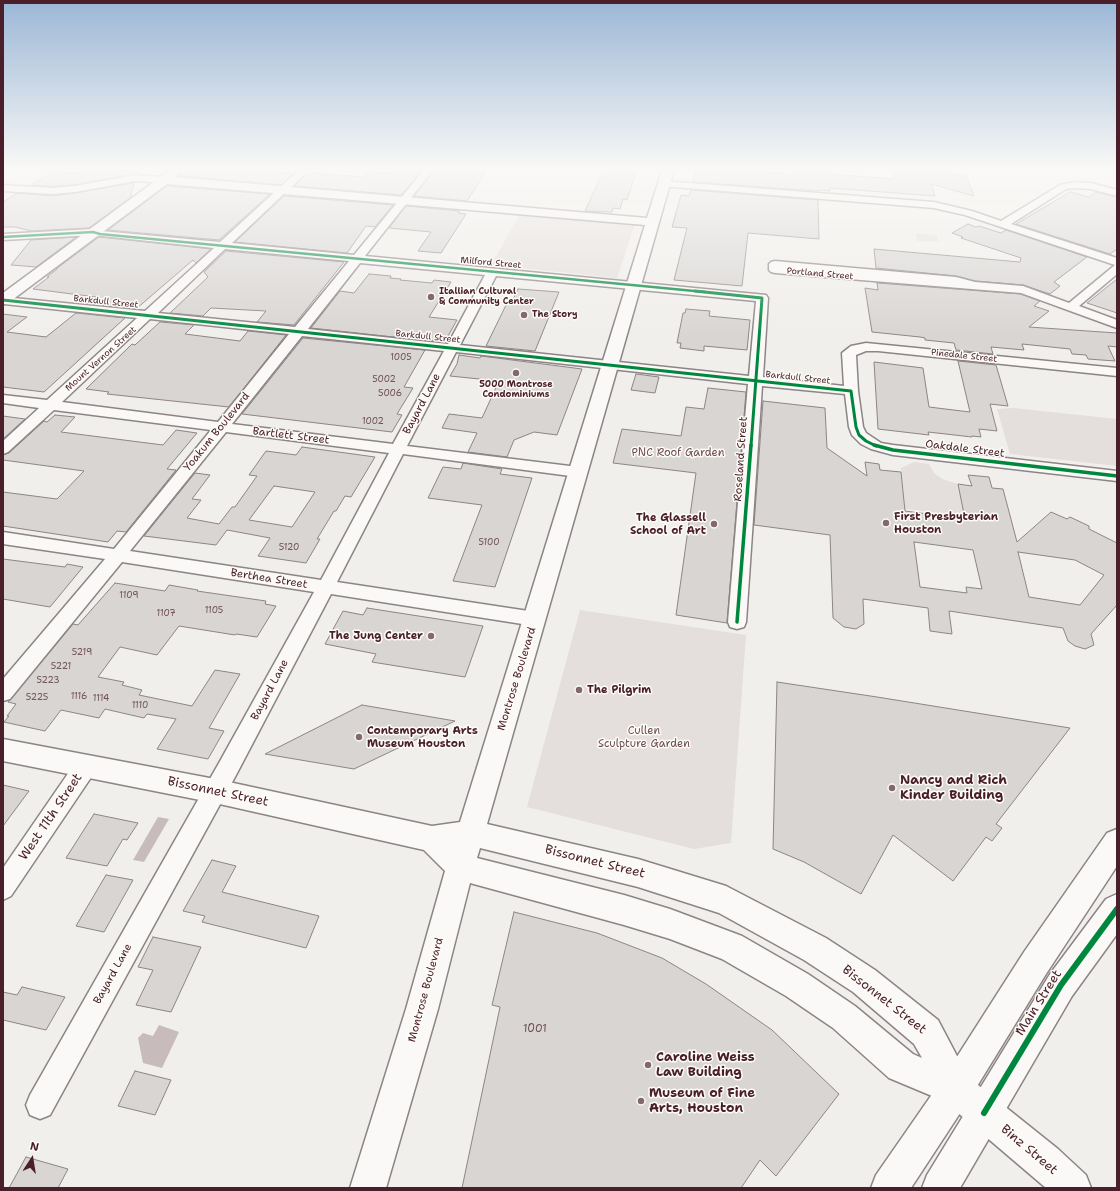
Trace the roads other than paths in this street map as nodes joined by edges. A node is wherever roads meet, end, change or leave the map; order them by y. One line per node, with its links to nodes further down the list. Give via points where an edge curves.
1 (102, 226): 6 (main road)
2 (246, 226): 8 (street, Mount Vernon Street)
3 (385, 226): 9 (street, Yoakum Boulevard)
4 (652, 226): 13 (main road, Montrose Boulevard)
5 (1008, 226): 10 (street)
6 (93, 232): 7 (street, Milford Street); 8 (street, Milford Street); 16 (main road)
7 (3, 237)
8 (224, 246): 9 (street, Milford Street); 18 (street, Mount Vernon Street)
9 (358, 259): 12 (street, Milford Street); 20 (street, Yoakum Boulevard)
10 (1117, 262)
11 (1117, 268): 17 (street)
12 (493, 271): 13 (street, Milford Street); 21 (street, Bayard Lane)
13 (634, 285): 15 (street, Milford Street); 22 (main road, Montrose Boulevard)
14 (974, 285): 14 (street, Portland Street, via 956,280 775,264 775,270 960,286); 17 (street, Portland Street, via 1023,290)
15 (762, 298): 24 (street, Roseland Street)
16 (4, 300): 18 (street, Barkdull Street)
17 (1071, 307): 19 (street, Portland Street)
18 (150, 315): 20 (street, Barkdull Street); 27 (street, Mount Vernon Street)
19 (1117, 324)
20 (299, 331): 21 (street, Barkdull Street); 28 (street, Yoakum Boulevard)
21 (452, 348): 22 (street, Barkdull Street); 30 (street, Bayard Lane)
22 (610, 364): 24 (street, Barkdull Street); 31 (main road, Montrose Boulevard)
23 (1117, 372): 25 (street, Pinedale Street, via 866,347 850,353)
24 (756, 381): 25 (street, Barkdull Street); 37 (street, Roseland Street)
25 (851, 392): 32 (street, Oakdale Street, via 859,435 876,446)
26 (3, 399): 27 (street, Bartlett Street)
27 (50, 405): 28 (street, Bartlett Street); 29 (street, Mount Vernon Street)
28 (221, 427): 30 (street, Bartlett Street); 34 (street, Yoakum Boulevard)
29 (3, 449)
30 (398, 449): 31 (street, Bartlett Street); 35 (street, Bayard Lane)
31 (578, 472): 36 (main road, Montrose Boulevard)
32 (1117, 476)
33 (3, 538): 34 (street, Berthea Street)
34 (118, 555): 35 (street, Berthea Street); 38 (street, Yoakum Boulevard)
35 (326, 587): 36 (street, Berthea Street); 41 (street, Bayard Lane)
36 (535, 619): 42 (main road, Montrose Boulevard)
37 (738, 622)
38 (3, 693)
39 (3, 750): 40 (main road, Bissonnet Street)
40 (86, 766): 41 (main road, Bissonnet Street); 46 (street, West 11th Street)
41 (215, 791): 43 (main road, Bissonnet Street); 49 (street, Bayard Lane)
42 (471, 832): 43 (main road, Bissonnet Street); 45 (main road, Montrose Boulevard); 48 (main road, Bissonnet Street, via 662,879 726,901 744,910 815,949 864,981 926,1032)
43 (432, 839): 45 (main road)
44 (1117, 842): 48 (main road, via 1035,963)
45 (460, 867): 48 (main road, via 624,910 731,947 797,985 844,1017 901,1066); 51 (main road, Montrose Boulevard, via 422,1009)
46 (3, 888)
47 (1117, 909): 50 (main road, Main Street, via 1060,985)
48 (956, 1088): 50 (main road, Binz Street); 52 (main road)
49 (40, 1105)
50 (984, 1113): 53 (main road, Main Street); 54 (main road, Binz Street, via 1045,1162)
51 (368, 1188)
52 (889, 1188)
53 (940, 1188)
54 (1072, 1188)

